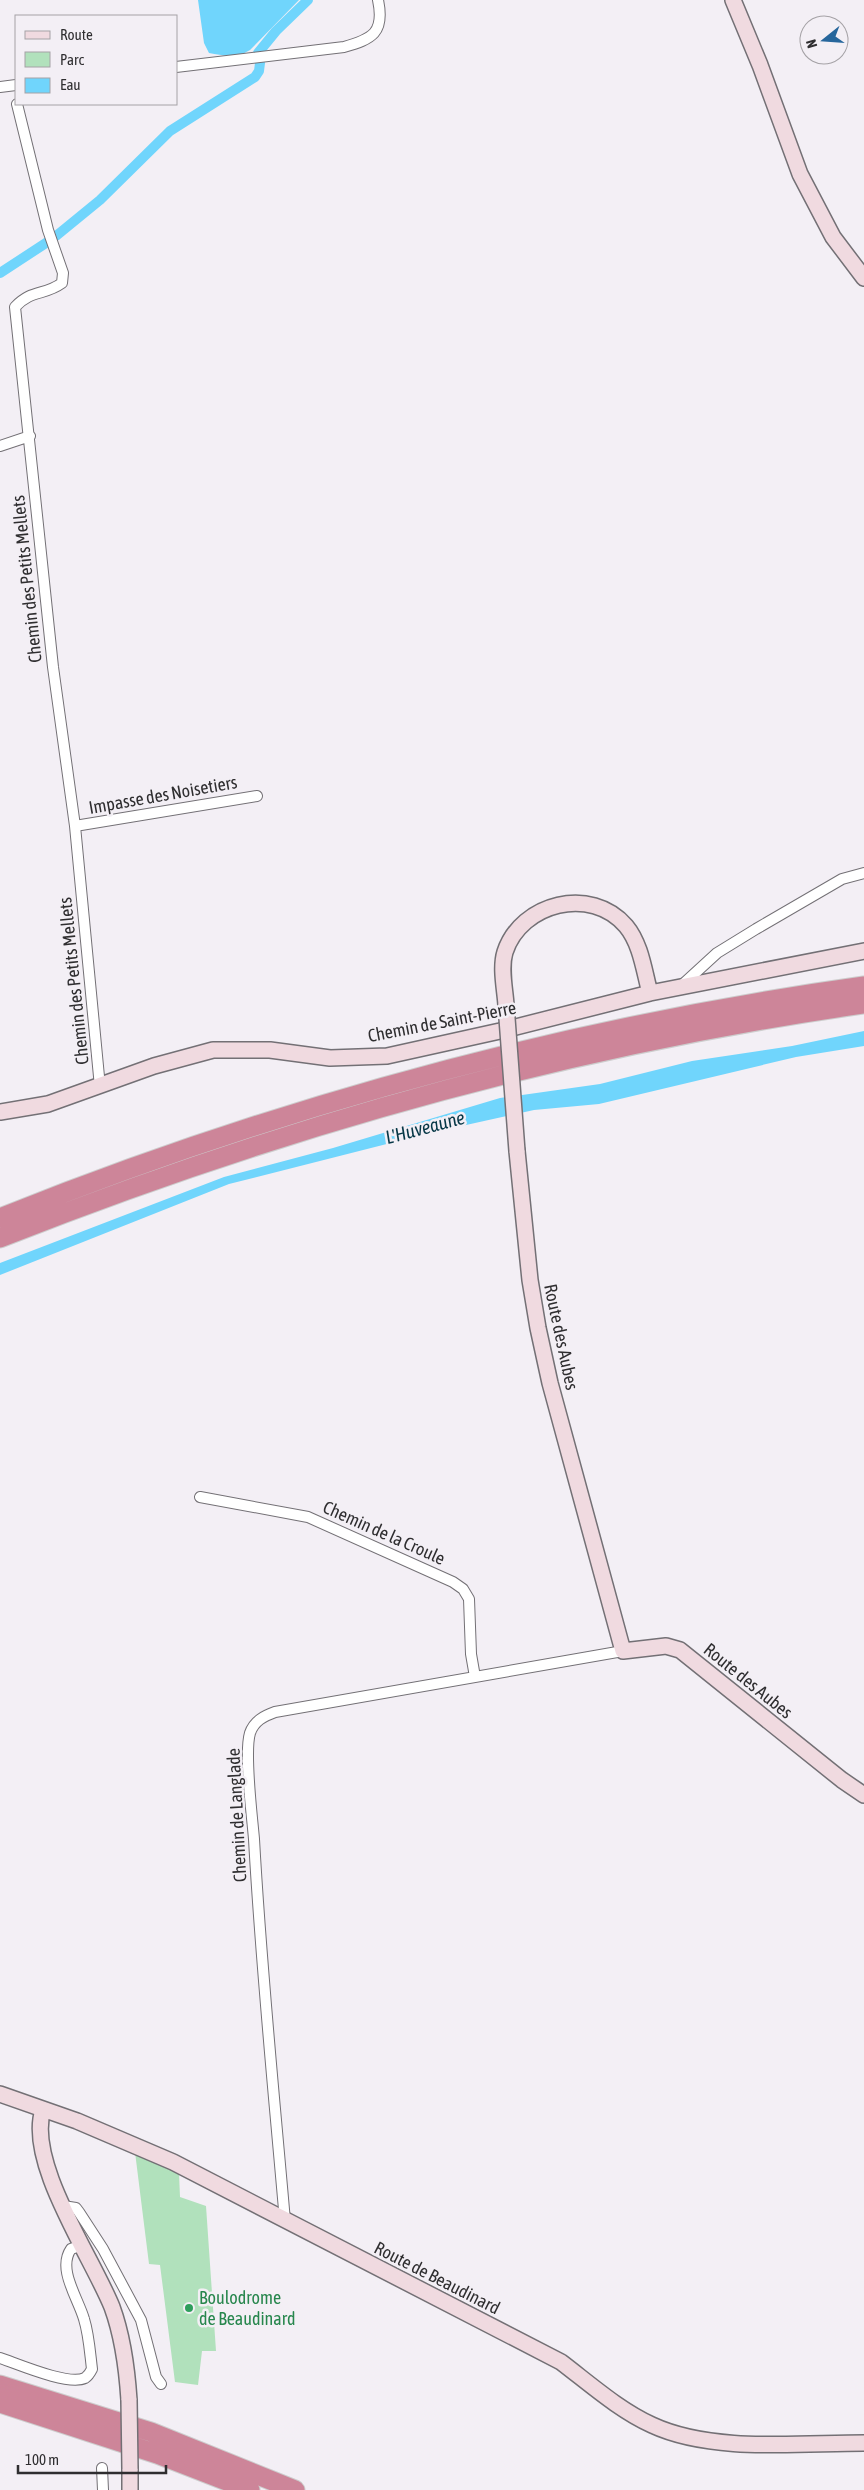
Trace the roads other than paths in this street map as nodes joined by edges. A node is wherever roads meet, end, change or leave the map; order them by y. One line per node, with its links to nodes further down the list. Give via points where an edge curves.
1 (378, 0): 3 (street, via 378,28 369,40 344,47)
2 (732, 0): 7 (street, via 800,174 833,237)
3 (178, 67)
4 (15, 86): 5 (street)
5 (0, 88)
6 (17, 105): 8 (street, Chemin des Petits Mellets, via 48,230 63,272 62,284 26,296 15,307)
7 (864, 278)
8 (30, 436): 9 (street); 11 (street, Chemin des Petits Mellets, via 53,667)
9 (0, 446)
10 (257, 796): 11 (street, Impasse des Noisetiers)
11 (75, 826): 18 (street, Chemin des Petits Mellets)
12 (864, 873): 15 (street, via 842,878 756,929 717,954)
13 (864, 951): 15 (street, Chemin de Saint-Pierre)
14 (864, 986): 20 (highway, via 613,1030 459,1067 251,1128 80,1186)
15 (681, 987): 16 (street, Chemin de Saint-Pierre)
16 (650, 993): 18 (street, Chemin de Saint-Pierre, via 387,1056 330,1058 270,1050 213,1050 154,1066); 23 (street, Route des Aubes, bridge, via 638,948 625,925 599,907 574,904 542,909 518,926 505,954 517,1150 530,1280 552,1392)
17 (864, 1004): 21 (highway, via 616,1048 467,1084 259,1143 89,1202)
18 (100, 1087): 19 (street, Chemin de Saint-Pierre, via 48,1104)
19 (0, 1112)
20 (0, 1218)
21 (0, 1238)
22 (200, 1497): 24 (street, Chemin de la Croule, via 308,1517 453,1582 469,1599)
23 (623, 1651): 24 (street, Chemin de Langlade); 25 (street, Route des Aubes, via 666,1646 680,1650)
24 (475, 1677): 29 (street, Chemin de Langlade, via 276,1712 254,1724 250,1734 257,1906)
25 (864, 1795)
26 (0, 2094): 27 (street, Route de Beaudinard)
27 (43, 2110): 28 (street, via 38,2124 42,2148); 29 (street, Route de Beaudinard, via 173,2162)
28 (62, 2206): 30 (street); 32 (street, via 76,2208 80,2212 132,2301)
29 (285, 2221): 35 (street, Route de Beaudinard, via 561,2362 651,2425 708,2442)
30 (82, 2245): 31 (street, via 71,2249 66,2261 68,2277 85,2320 92,2369 88,2376 67,2379); 38 (street, bridge, via 112,2308 127,2368)
31 (0, 2358)
32 (161, 2384)
33 (0, 2385): 40 (highway, via 151,2432)
34 (0, 2403): 39 (highway, via 157,2454)
35 (864, 2443)
36 (102, 2468): 37 (street)
37 (103, 2490)
38 (130, 2490)
39 (250, 2490)
40 (295, 2490)

